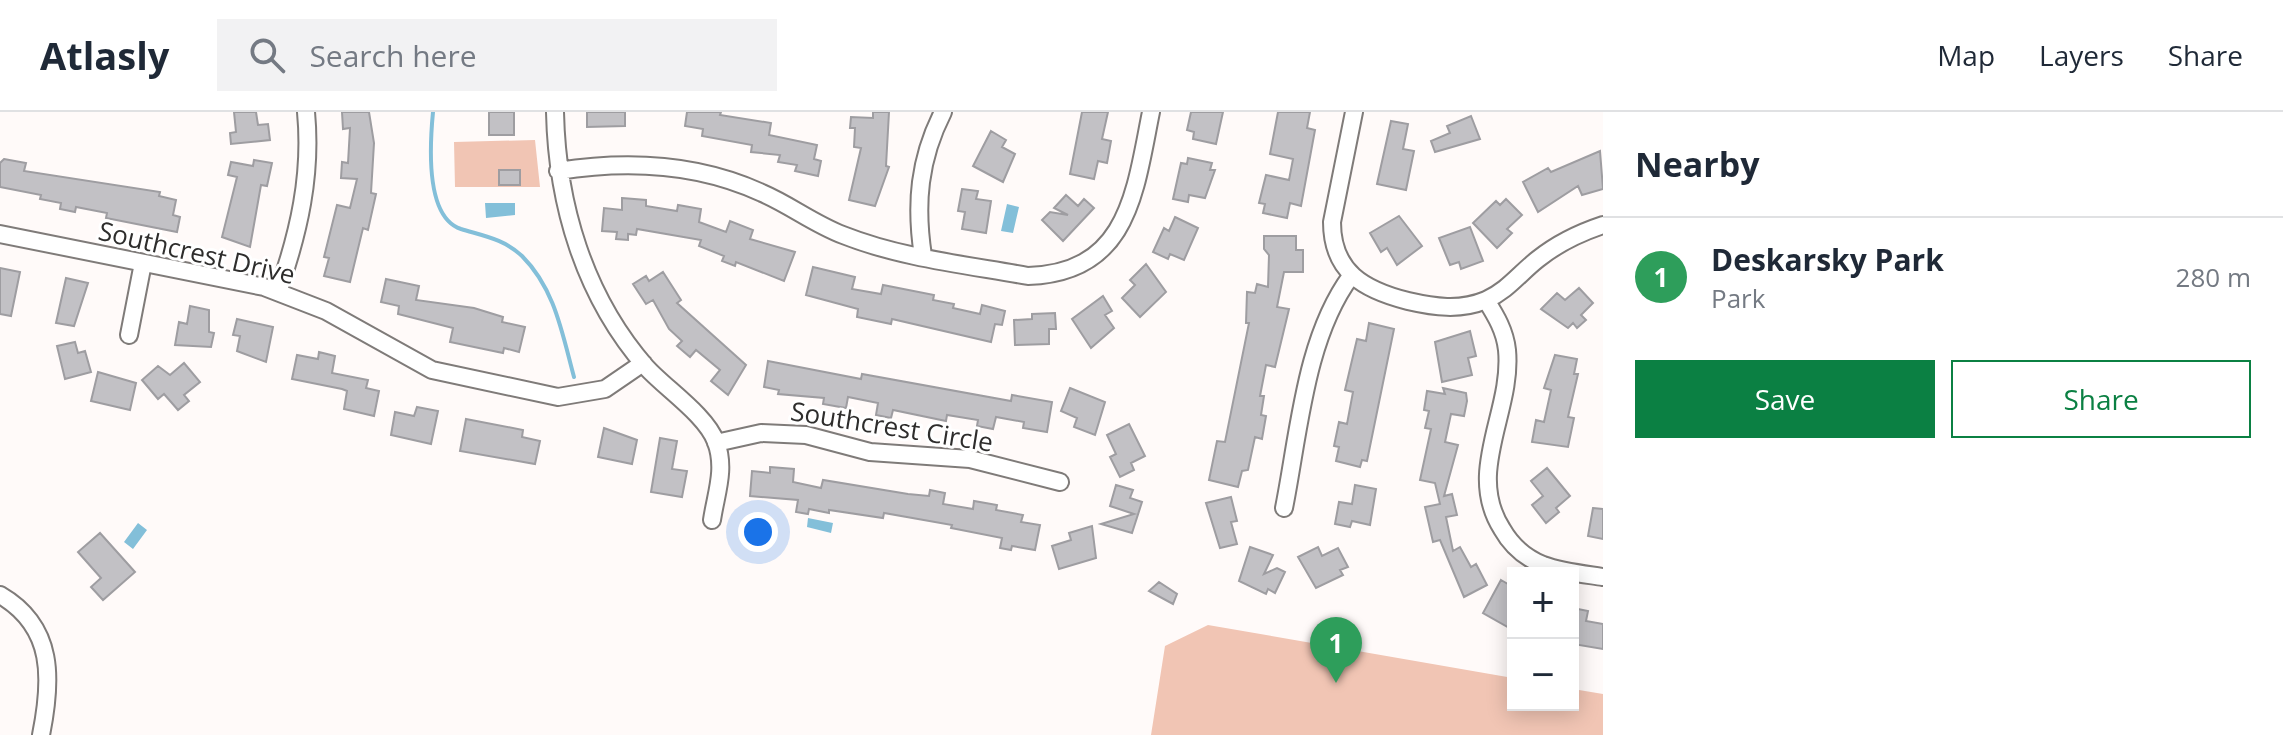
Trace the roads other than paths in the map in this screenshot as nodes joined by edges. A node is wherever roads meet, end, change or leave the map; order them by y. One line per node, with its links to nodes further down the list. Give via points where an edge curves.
1 (306, 112): 12 (street, via 305,196)
2 (555, 112): 6 (street)
3 (943, 112): 9 (street, via 920,174)
4 (1151, 112): 9 (street, via 1125,219 1087,261 1060,273 1028,276)
5 (1354, 112): 11 (street, via 1332,222 1336,254)
6 (558, 171): 9 (street, via 632,163 696,171 760,192 842,235); 15 (street, via 592,282)
7 (1603, 225): 13 (street, via 1553,247)
8 (0, 234): 10 (street, Southcrest Drive)
9 (923, 256)
10 (143, 263): 12 (street, Southcrest Drive); 14 (street)
11 (1351, 276): 13 (street, via 1373,292 1435,307); 18 (street, via 1320,329)
12 (278, 292): 15 (street, Southcrest Drive, via 326,311 432,370 558,397 611,387)
13 (1486, 300): 20 (street, via 1507,349 1487,467 1496,520 1515,546 1542,564)
14 (129, 335)
15 (643, 363): 16 (street, via 698,416)
16 (716, 443): 17 (street, Southcrest Circle, via 783,432 870,452 970,459); 19 (street, via 721,473)
17 (1060, 482)
18 (1284, 508)
19 (712, 520)
20 (1603, 577)
21 (0, 595): 22 (street, via 28,618 47,650 50,688)
22 (41, 735)

